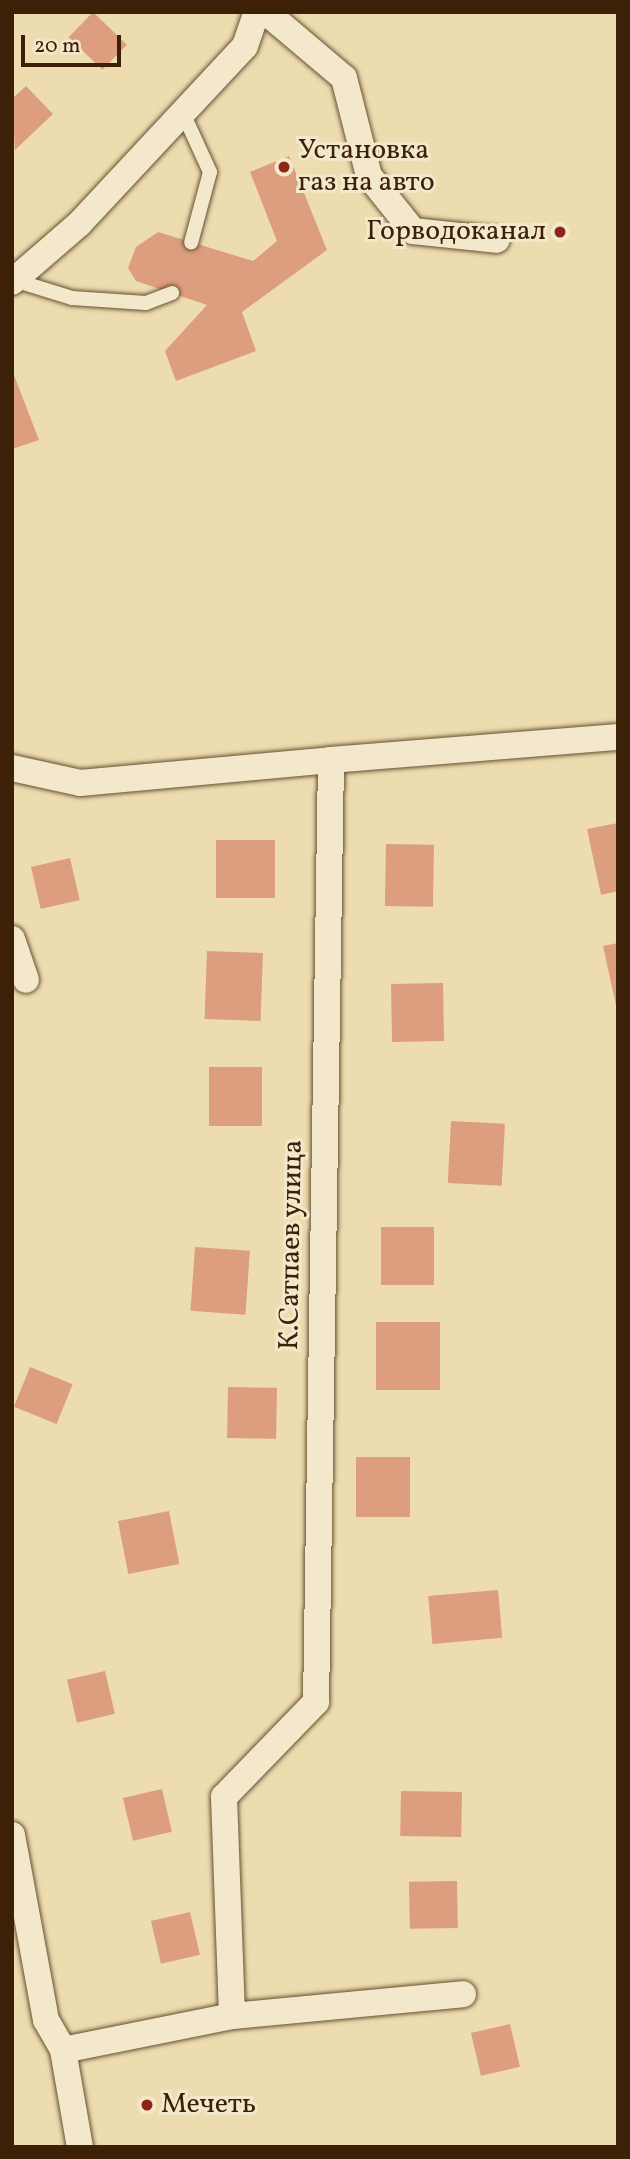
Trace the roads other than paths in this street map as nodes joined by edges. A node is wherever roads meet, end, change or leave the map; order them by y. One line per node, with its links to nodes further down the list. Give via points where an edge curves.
1 (257, 12): 3 (street, via 245,46)
2 (267, 12): 4 (street, via 344,78 369,176 413,231)
3 (183, 113): 5 (lane, via 210,172); 6 (street, via 79,224)
4 (497, 240)
5 (191, 243)
6 (13, 281): 7 (lane, via 72,298 146,303)
7 (172, 293)
8 (618, 737): 9 (street)
9 (331, 760): 10 (street, via 80,783); 15 (street, К.Сатпаев улица, via 316,1702 223,1797)
10 (12, 768)
11 (12, 939): 12 (street)
12 (26, 981)
13 (12, 1835): 16 (street, via 46,2020)
14 (463, 1994): 15 (street)
15 (232, 2016): 16 (street)
16 (63, 2050): 17 (street)
17 (80, 2147)

